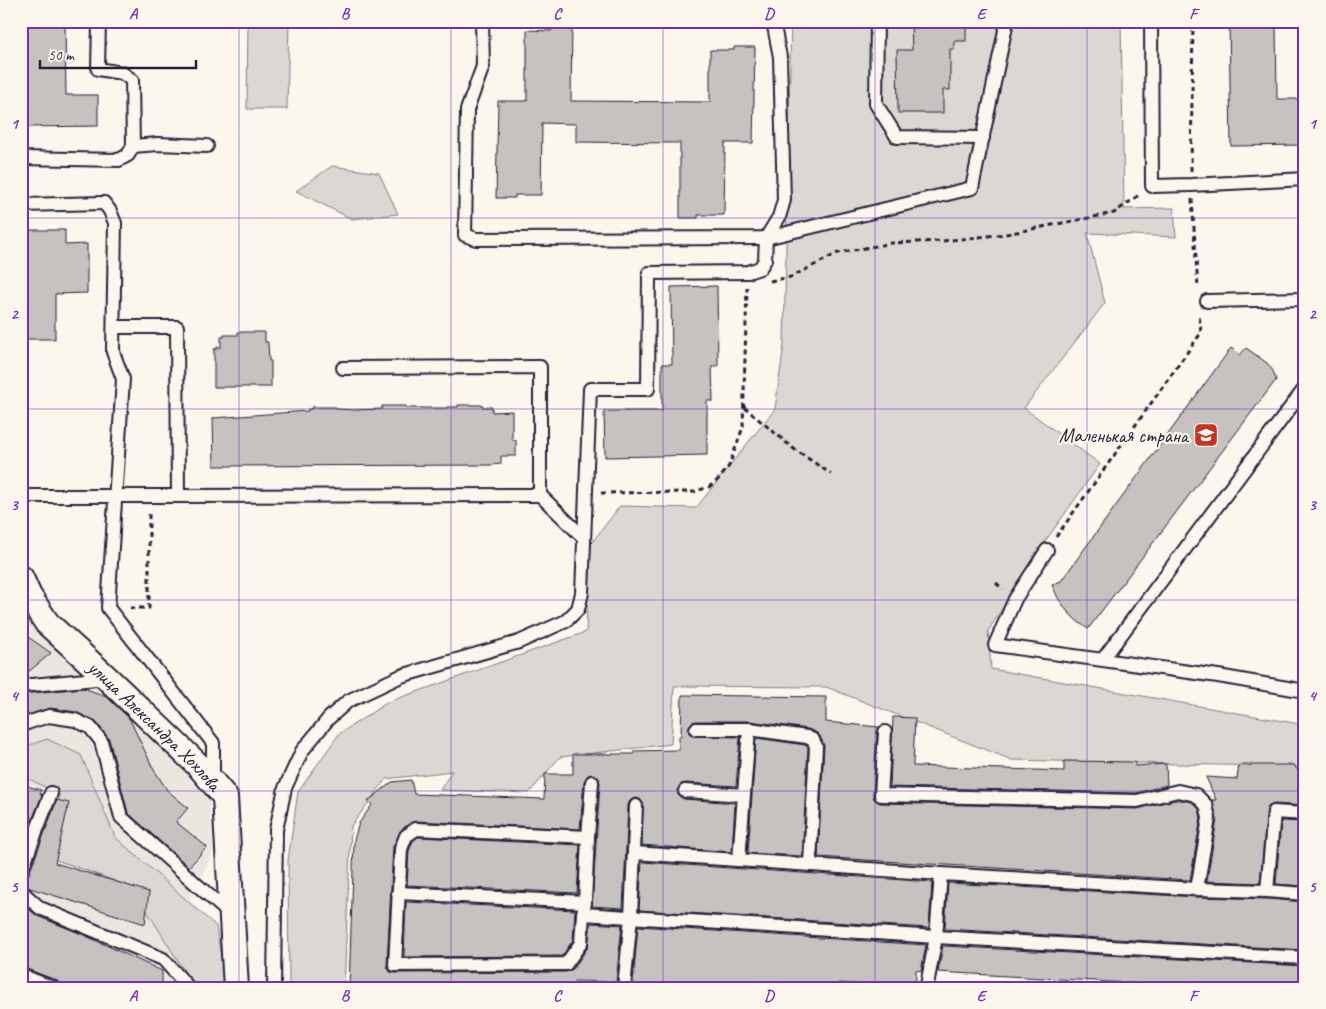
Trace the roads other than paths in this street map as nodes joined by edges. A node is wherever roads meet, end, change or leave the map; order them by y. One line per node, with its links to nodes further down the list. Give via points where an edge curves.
1 (99, 21): 8 (lane, via 98,69 122,73 132,80)
2 (482, 21): 13 (lane, via 483,66 467,110 465,235 476,240)
3 (773, 21): 13 (lane, via 780,57 784,200 779,217)
4 (877, 21): 7 (lane, via 876,104 897,137)
5 (1007, 21): 7 (lane)
6 (1152, 21): 11 (lane, via 1152,186)
7 (983, 138): 13 (lane, via 972,188)
8 (133, 146): 9 (lane); 10 (lane, via 128,155 119,160)
9 (207, 146)
10 (21, 158)
11 (1305, 178)
12 (21, 205): 16 (lane, via 104,203 115,224)
13 (766, 238): 23 (lane, via 765,260 748,278 649,273 648,389 590,389)
14 (1203, 297): 15 (lane)
15 (1305, 299)
16 (114, 327): 21 (lane, via 113,352 123,379); 22 (lane, via 177,327)
17 (344, 368): 19 (lane, via 540,367)
18 (1305, 388): 26 (lane)
19 (540, 495): 22 (lane); 23 (lane)
20 (21, 496): 21 (lane)
21 (115, 496): 22 (lane); 35 (lane, via 108,608 213,743)
22 (178, 496)
23 (584, 538): 61 (lane, via 582,593 578,609 566,621 519,642 401,676 348,701 329,718 302,752 285,788 276,830)
24 (1048, 550): 26 (lane, via 1015,599 995,645)
25 (24, 589): 27 (street, улица Александра Хохлова, via 47,623)
26 (1102, 660): 29 (lane)
27 (107, 678): 28 (lane); 35 (street, улица Александра Хохлова)
28 (21, 686)
29 (1305, 691)
30 (21, 726): 53 (lane, via 49,716 75,720 90,727 101,741 121,817)
31 (696, 729): 32 (lane)
32 (749, 729): 38 (lane); 44 (lane, via 807,736 816,746)
33 (885, 732): 47 (lane, via 881,795 1137,801 1178,791 1196,794 1206,805 1209,818)
34 (592, 782): 41 (lane)
35 (213, 783): 53 (street, улица Александра Хохлова, via 225,797)
36 (685, 791): 38 (lane)
37 (51, 794): 45 (lane)
38 (744, 794): 43 (lane)
39 (636, 806): 42 (lane)
40 (1305, 814): 48 (lane, via 1274,812)
41 (588, 836): 50 (lane, via 416,829 406,836 401,849); 52 (lane)
42 (634, 853): 43 (lane); 54 (lane)
43 (740, 860): 44 (lane)
44 (810, 864): 46 (lane)
45 (21, 872)
46 (941, 874): 47 (lane); 55 (lane)
47 (1198, 889): 48 (lane)
48 (1267, 891): 51 (lane)
49 (21, 892): 58 (lane, via 40,908 163,959)
50 (398, 893): 52 (lane); 52 (lane, via 395,965 566,964 581,943)
51 (1305, 894)
52 (584, 908): 54 (lane)
53 (232, 916): 60 (street, улица Александра Хохлова)
54 (631, 917): 55 (lane); 62 (lane)
55 (936, 937): 56 (lane); 63 (lane)
56 (1305, 958)
57 (21, 975): 59 (lane)
58 (188, 987)
59 (53, 988)
60 (236, 988)
61 (274, 988)
62 (624, 988)
63 (925, 988)

